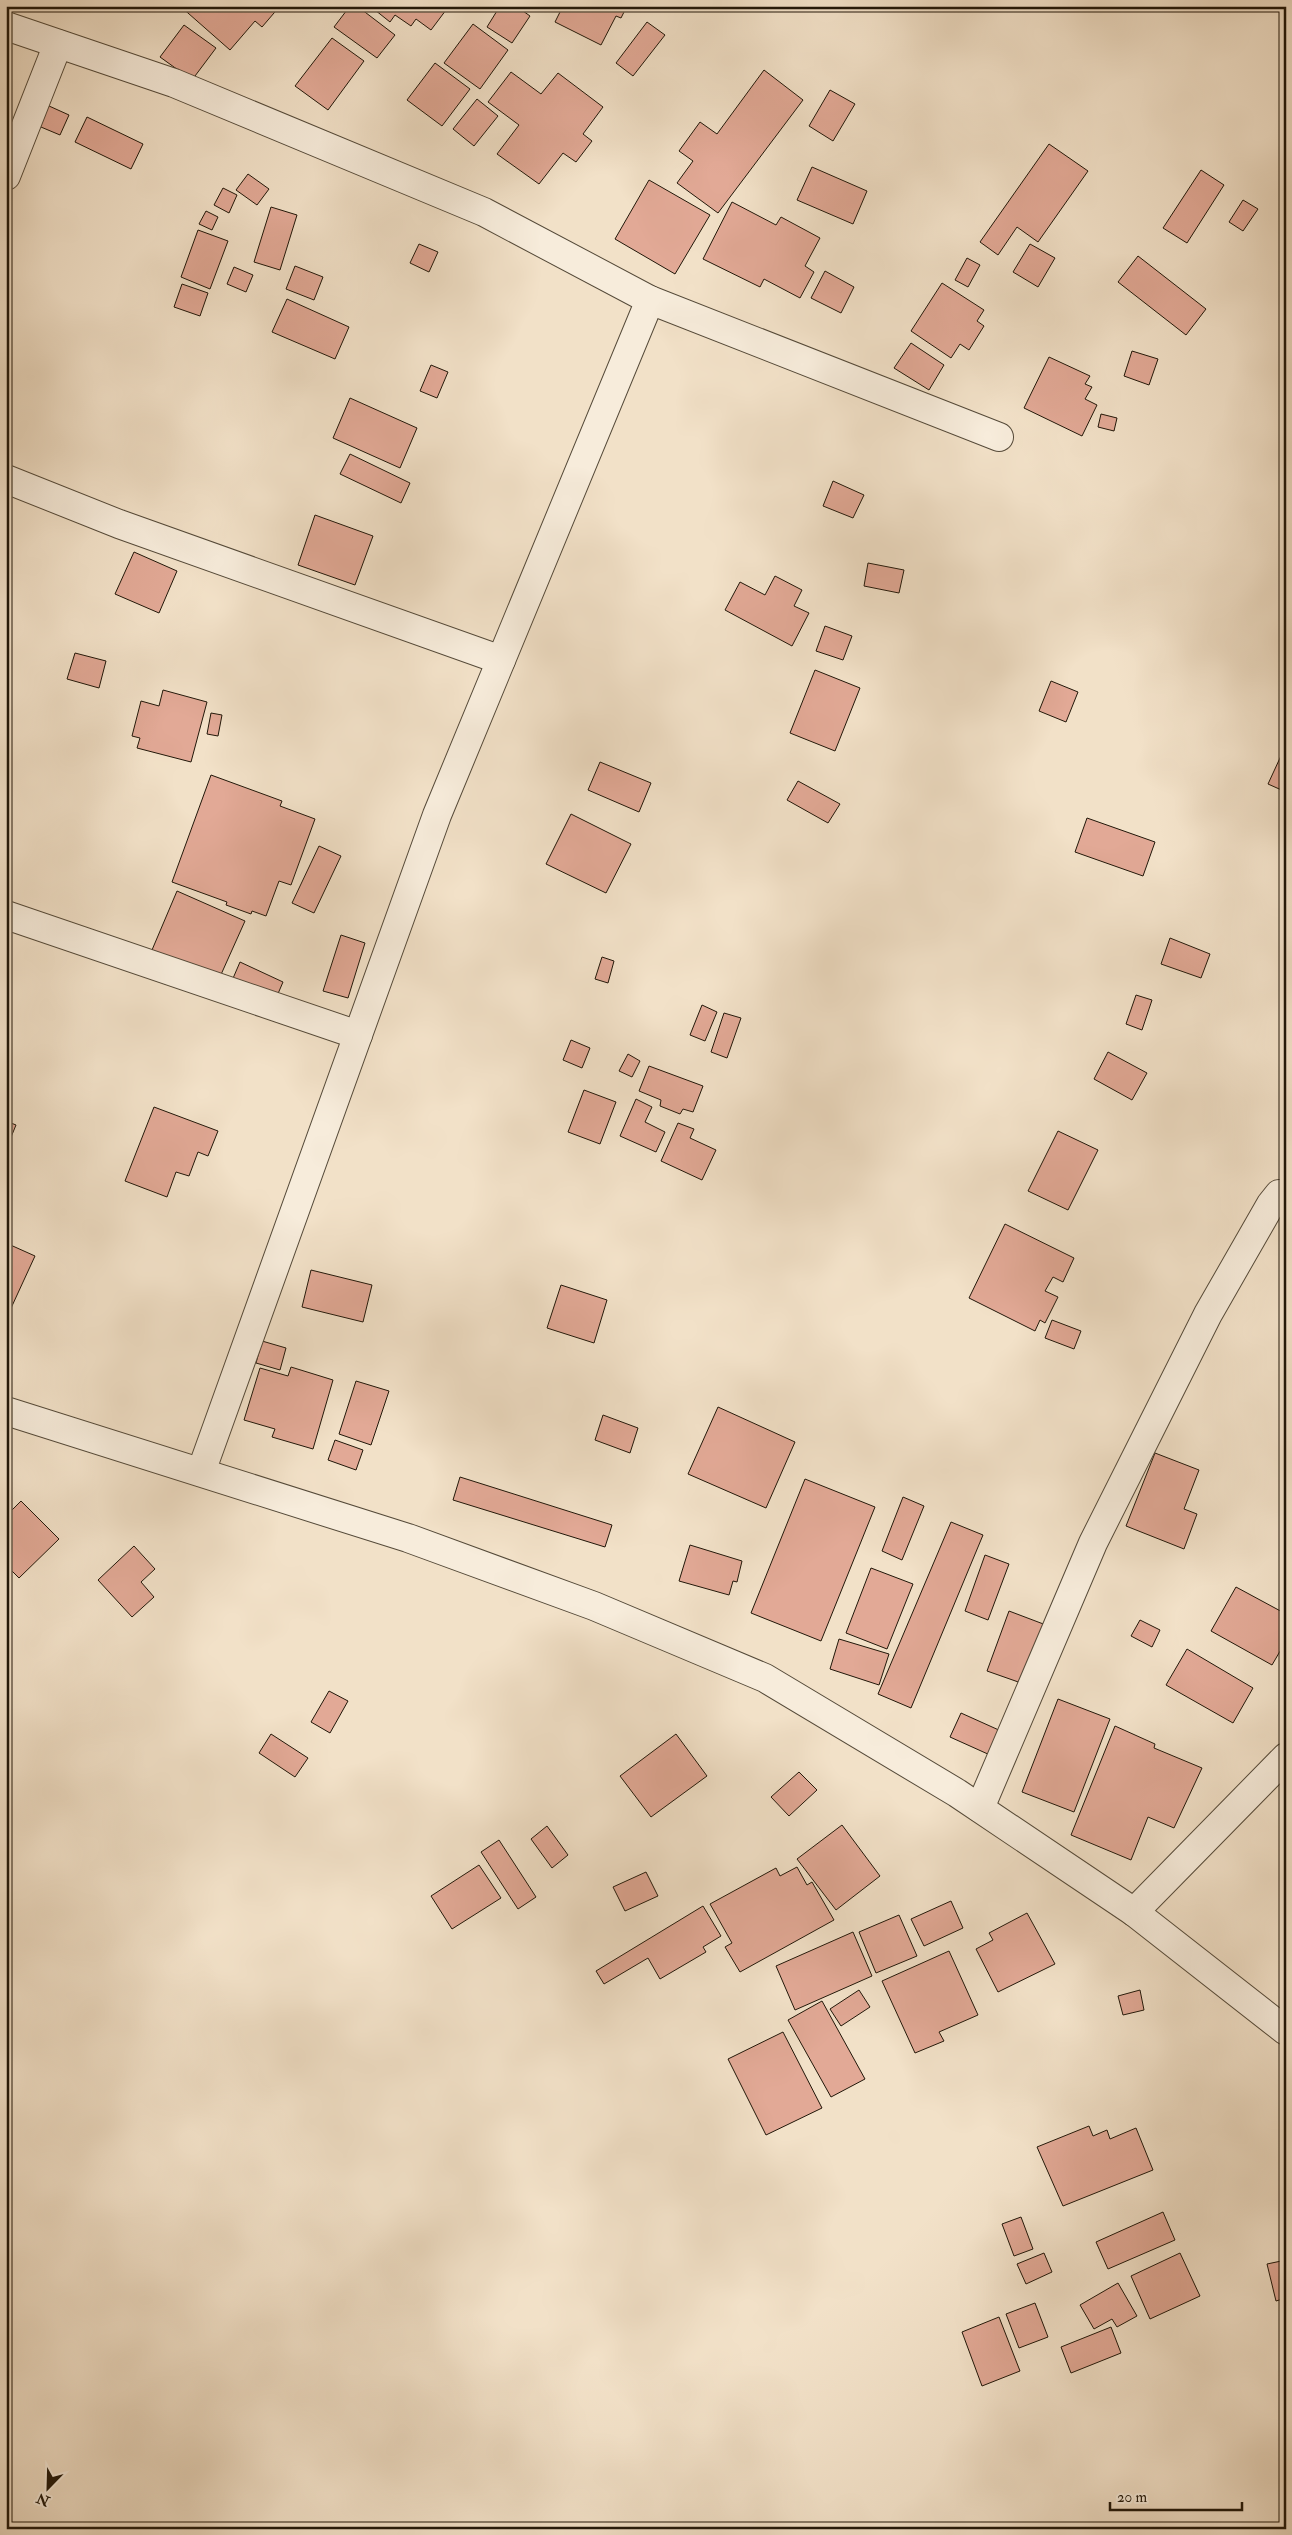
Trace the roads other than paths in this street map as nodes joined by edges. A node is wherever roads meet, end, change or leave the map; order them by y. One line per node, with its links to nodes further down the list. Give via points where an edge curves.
1 (6, 26): 2 (street)
2 (58, 44): 3 (street); 4 (street, via 174,82 484,212)
3 (6, 176)
4 (650, 300): 5 (street); 7 (street)
5 (999, 437)
6 (6, 479): 7 (street, via 119,524)
7 (501, 660): 9 (street, via 437,815)
8 (6, 915): 9 (street)
9 (358, 1035): 12 (street)
10 (1286, 1194): 14 (street, via 1279,1194 1271,1204 1208,1314 1093,1544)
11 (6, 1411): 12 (street)
12 (201, 1472): 14 (street, via 408,1538 585,1602 765,1678)
13 (1286, 1756): 15 (street)
14 (980, 1808): 15 (street)
15 (1134, 1912): 16 (street)
16 (1286, 2031)

